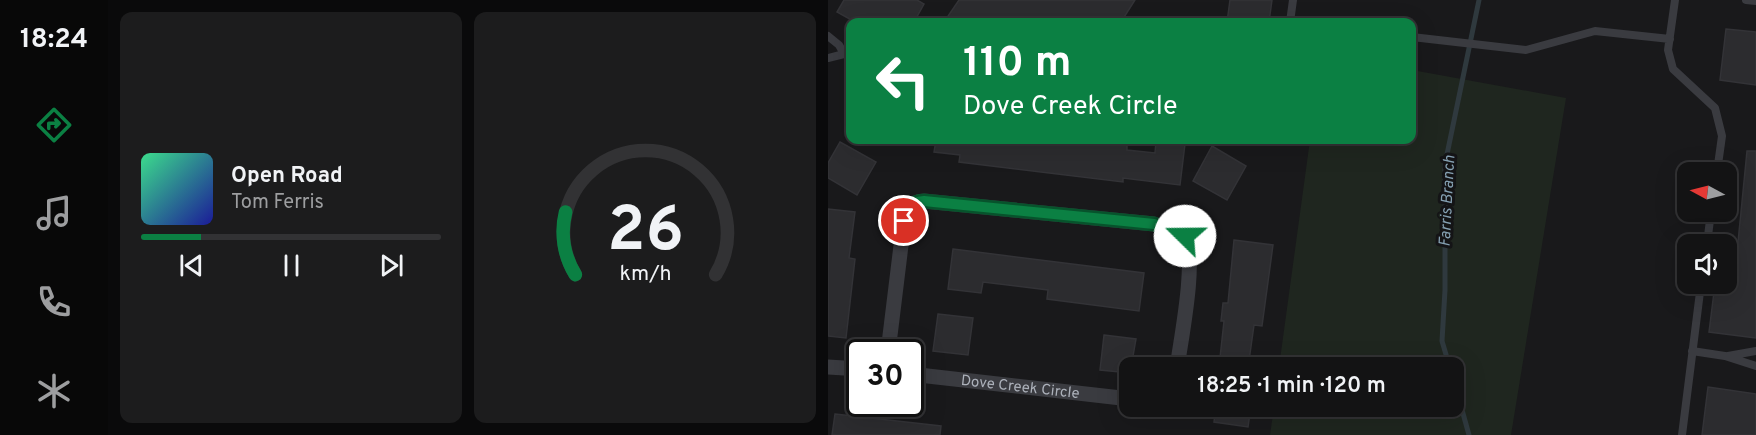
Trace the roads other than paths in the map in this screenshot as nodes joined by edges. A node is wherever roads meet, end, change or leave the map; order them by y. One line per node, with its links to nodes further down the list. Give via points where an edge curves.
1 (1293, 0): 5 (lane)
2 (1675, 0): 8 (lane)
3 (1746, 0): 4 (lane)
4 (1756, 1)
5 (1291, 18)
6 (828, 36): 9 (lane)
7 (1416, 37): 8 (lane, via 1509,49 1544,48 1595,31)
8 (1670, 39): 12 (lane, via 1668,50 1673,69 1715,108 1722,136)
9 (846, 54)
10 (846, 55): 11 (lane)
11 (828, 58)
12 (1718, 162)
13 (1700, 294): 15 (lane)
14 (890, 339): 18 (street, via 907,209 913,202 924,201 1154,224 1185,236 1190,245 1190,264)
15 (1692, 351): 17 (lane); 24 (lane)
16 (1756, 351): 17 (lane)
17 (1725, 356): 19 (lane)
18 (1178, 357)
19 (1756, 366)
20 (828, 367): 21 (street)
21 (846, 368)
22 (924, 376): 23 (street, Dove Creek Circle)
23 (1119, 398)
24 (1682, 435)

